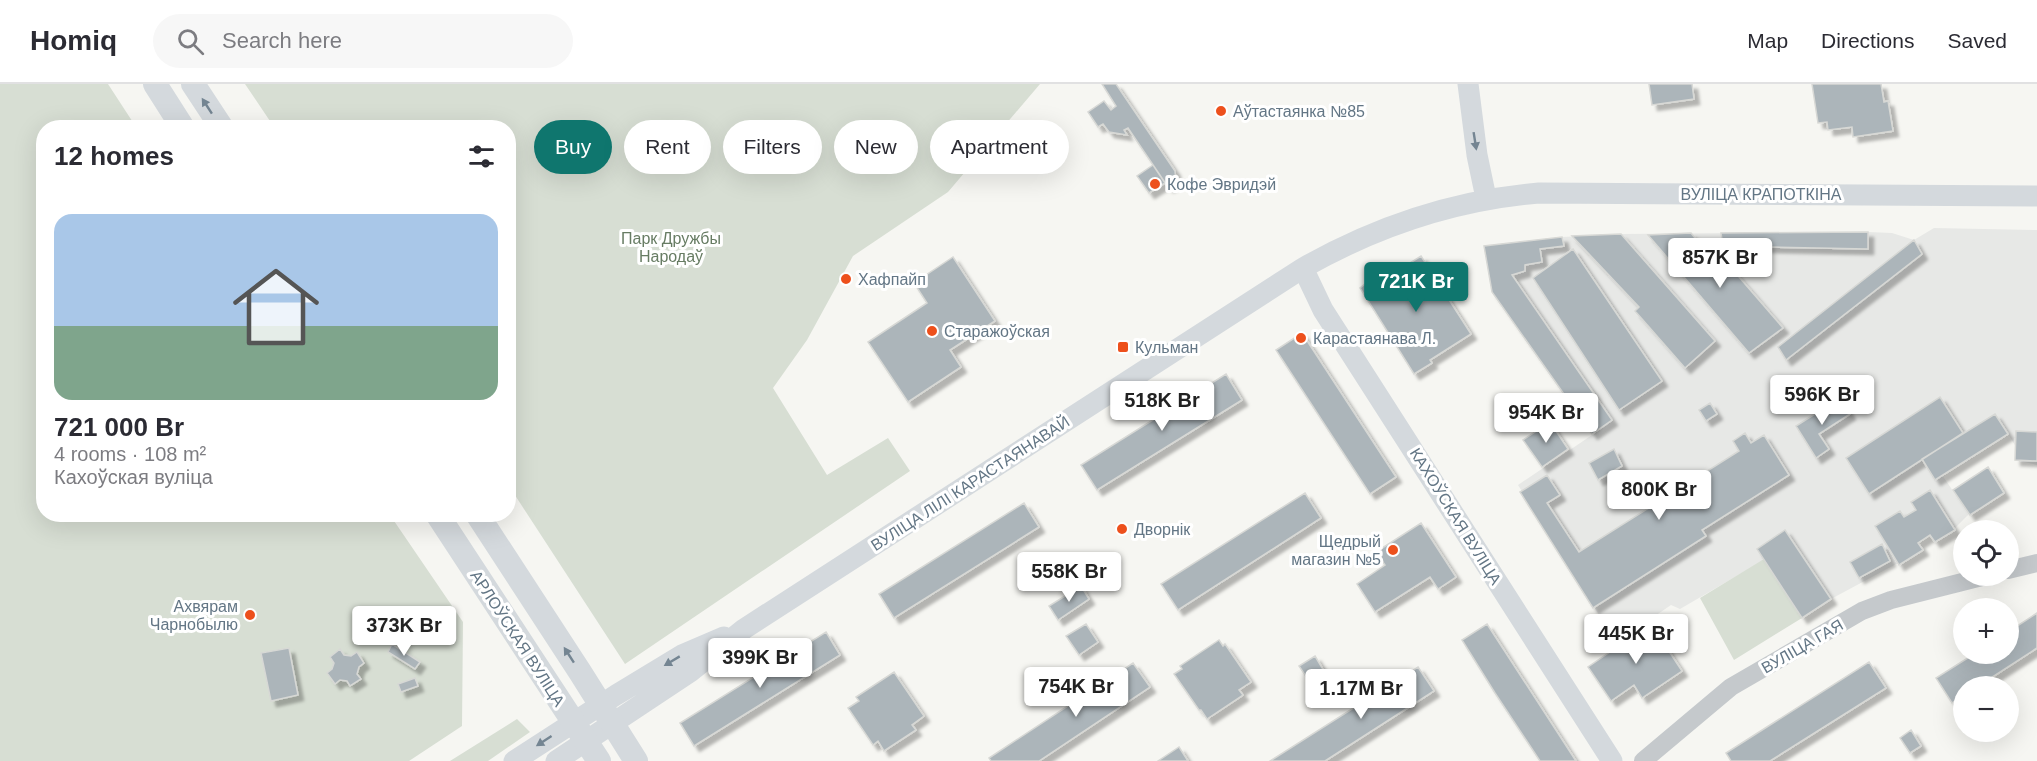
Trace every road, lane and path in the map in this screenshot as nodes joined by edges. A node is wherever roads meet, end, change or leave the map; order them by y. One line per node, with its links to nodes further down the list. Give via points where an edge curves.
1 (154, 84): 4 (main road)
2 (193, 84): 5 (main road, one-way to 2)
3 (1468, 84): 7 (main road, one-way to 7)
4 (178, 120)
5 (217, 120)
6 (2037, 196): 7 (main road, ВУЛІЦА КРАПОТКІНА, via 1539,193)
7 (1486, 198): 8 (main road, ВУЛІЦА ЛІЛІ КАРАСТАЯНАВАЙ, via 1381,229)
8 (1303, 268): 14 (main road, ВУЛІЦА ЛІЛІ КАРАСТАЯНАВАЙ, via 744,629 690,672); 19 (main road, КАХОЎСКАЯ ВУЛІЦА, via 1323,310)
9 (442, 522): 15 (main road, АРЛОЎСКАЯ ВУЛІЦА)
10 (482, 522): 14 (main road, АРЛОЎСКАЯ ВУЛІЦА, one-way to 10)
11 (2037, 563): 12 (street)
12 (2019, 567)
13 (1953, 584): 20 (street, ВУЛІЦА ГАЯ, via 1862,611 1731,687)
14 (607, 714): 15 (main road, ВУЛІЦА ЛІЛІ КАРАСТАЯНАВАЙ); 18 (main road, АРЛОЎСКАЯ ВУЛІЦА)
15 (586, 741): 16 (main road, ВУЛІЦА ЛІЛІ КАРАСТАЯНАВАЙ, one-way to 16); 17 (main road, ВУЛІЦА ЛІЛІ КАРАСТАЯНАВАЙ)
16 (514, 761)
17 (556, 761)
18 (636, 761)
19 (1612, 761)
20 (1643, 761)

